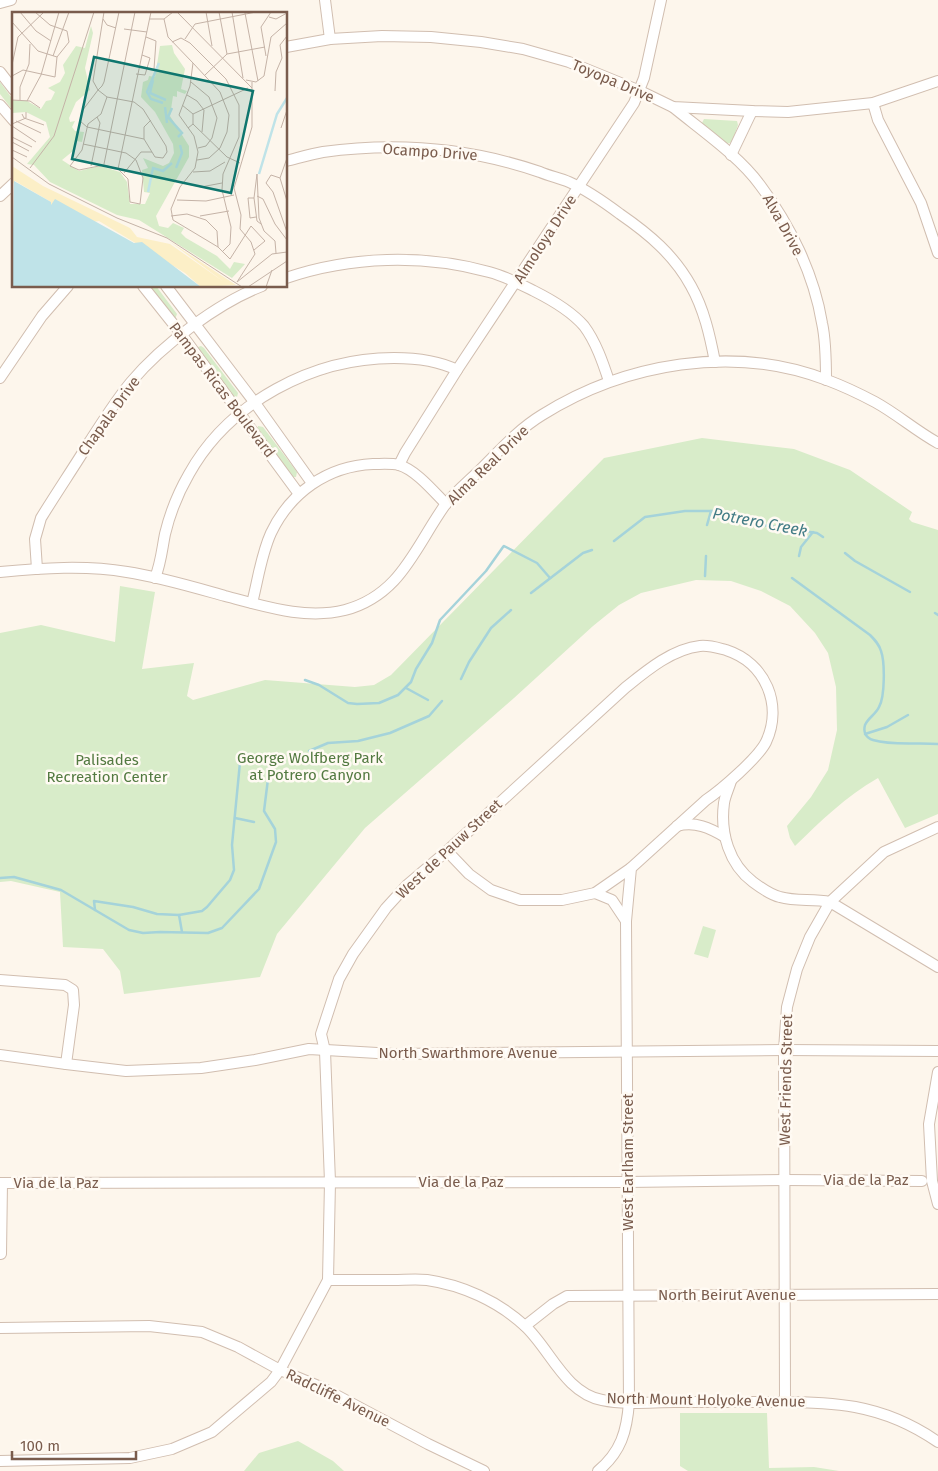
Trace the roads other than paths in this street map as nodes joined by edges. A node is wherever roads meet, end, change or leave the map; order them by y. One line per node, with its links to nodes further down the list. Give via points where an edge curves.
1 (11, 0): 4 (street)
2 (325, 0): 5 (street)
3 (662, 0): 10 (street, Almoloya Drive)
4 (0, 3)
5 (330, 39): 6 (street, Toyopa Drive); 10 (street, Toyopa Drive, via 431,37 523,49 568,62)
6 (288, 47)
7 (0, 72): 9 (street)
8 (938, 81): 11 (street, Toyopa Drive)
9 (12, 87)
10 (640, 91): 13 (street, Toyopa Drive); 19 (street, Almoloya Drive)
11 (873, 103): 14 (street, Toyopa Drive, via 788,112); 21 (street, via 878,120 921,204)
12 (0, 105): 15 (street)
13 (672, 107): 14 (street, Toyopa Drive); 16 (street, Alva Drive)
14 (752, 111): 16 (street)
15 (12, 119)
16 (731, 155): 33 (street, Alva Drive, via 760,184 788,229 811,278 822,323)
17 (288, 160): 19 (street, Ocampo Drive, via 322,152 370,148 446,150 491,157)
18 (12, 186): 20 (street)
19 (579, 188): 23 (street, Almoloya Drive); 30 (street, Ocampo Drive, via 644,230 676,262 703,313)
20 (0, 196)
21 (938, 254)
22 (288, 277): 23 (street, via 306,271 377,260 459,266 490,272)
23 (516, 282): 31 (street, Almoloya Drive); 34 (street, via 550,299 584,327 598,351)
24 (66, 288): 32 (street, via 42,316)
25 (145, 288): 29 (street, Pampas Ricas Boulevard)
26 (168, 288): 28 (street, Pampas Ricas Boulevard)
27 (258, 288): 28 (street, Chapala Drive)
28 (196, 325): 29 (street, Chapala Drive); 35 (street, Pampas Ricas Boulevard)
29 (182, 335): 36 (street, Pampas Ricas Boulevard); 42 (street, Chapala Drive, via 132,381 41,518 35,539)
30 (715, 362): 33 (street, Alma Real Drive, via 778,367); 34 (street, Alma Real Drive, via 675,366)
31 (457, 370): 35 (street, via 435,361 407,358 341,364 294,380); 38 (street, Almoloya Drive)
32 (0, 378)
33 (826, 380): 37 (street, Alma Real Drive, via 876,402)
34 (609, 381): 41 (street, Alma Real Drive, via 540,416 511,438)
35 (255, 403): 36 (street); 39 (street, Pampas Ricas Boulevard)
36 (240, 413): 40 (street, Pampas Ricas Boulevard); 44 (street, via 206,448 189,473 170,516)
37 (938, 443)
38 (400, 465): 39 (street, via 354,466); 41 (street, via 418,476)
39 (312, 483): 40 (street)
40 (298, 494): 45 (street, via 271,532)
41 (446, 504): 45 (street, Alma Real Drive, via 407,568 372,598 347,610 320,614 294,613)
42 (37, 569): 43 (street, Alma Real Drive); 44 (street, Alma Real Drive, via 76,568)
43 (0, 572)
44 (155, 578): 45 (street, Alma Real Drive)
45 (252, 603)
46 (731, 779): 47 (street); 49 (street, via 724,803); 50 (street, West de Pauw Street, via 764,745 773,718 772,702 760,672 747,660 717,647 685,650 650,667 625,688)
47 (676, 826): 49 (street, via 691,824); 51 (street)
48 (938, 827): 53 (street, West Friends Street, via 884,852)
49 (722, 836): 53 (street, via 736,865 760,888 778,897)
50 (447, 851): 52 (street, via 469,874 491,890 520,900 562,900); 57 (street, West de Pauw Street, via 407,884 368,933 340,980)
51 (631, 868): 52 (street); 54 (street, West Earlham Street)
52 (596, 893): 54 (street, via 612,900)
53 (830, 902): 55 (street); 59 (street, West Friends Street, via 797,969 787,1007)
54 (626, 922): 62 (street, West Earlham Street)
55 (938, 967)
56 (0, 980): 64 (street, via 65,985 73,990)
57 (321, 1034): 58 (street); 60 (street)
58 (309, 1049): 60 (street, North Swarthmore Avenue); 64 (street, North Swarthmore Avenue, via 201,1068 126,1071)
59 (784, 1050): 61 (street, North Swarthmore Avenue); 62 (street, North Swarthmore Avenue); 66 (street, West Friends Street)
60 (325, 1051): 62 (street, North Swarthmore Avenue, via 394,1054); 68 (street)
61 (938, 1051)
62 (628, 1052): 69 (street, West Earlham Street)
63 (0, 1055): 64 (street, North Swarthmore Avenue)
64 (66, 1064)
65 (938, 1072): 71 (street, via 930,1124 932,1181)
66 (785, 1180): 67 (street, Via de la Paz); 69 (street, Via de la Paz); 76 (street, West Friends Street)
67 (922, 1181)
68 (330, 1182): 69 (street, Via de la Paz); 70 (street, Via de la Paz); 73 (street)
69 (627, 1182): 75 (street, West Earlham Street)
70 (1, 1183): 72 (street)
71 (938, 1204)
72 (1, 1254)
73 (328, 1280): 77 (street, North Mount Holyoke Avenue, via 424,1280 450,1284 486,1298); 79 (street)
74 (938, 1294): 76 (street, North Beirut Avenue)
75 (627, 1295): 76 (street, North Beirut Avenue); 77 (street, North Beirut Avenue, via 567,1296); 81 (street, West Earlham Street)
76 (786, 1296): 80 (street, West Friends Street)
77 (525, 1326): 81 (street, North Mount Holyoke Avenue, via 577,1388 602,1400)
78 (0, 1328): 79 (street, via 149,1326 202,1332)
79 (280, 1370): 83 (street, Radcliffe Avenue, via 271,1382 212,1432 172,1449 130,1458); 84 (street, Radcliffe Avenue, via 321,1387)
80 (785, 1401): 81 (street, North Mount Holyoke Avenue); 82 (street, North Mount Holyoke Avenue, via 866,1409 917,1428)
81 (629, 1402): 85 (street, via 628,1424 620,1447)
82 (938, 1442)
83 (0, 1461)
84 (484, 1471)
85 (598, 1471)

